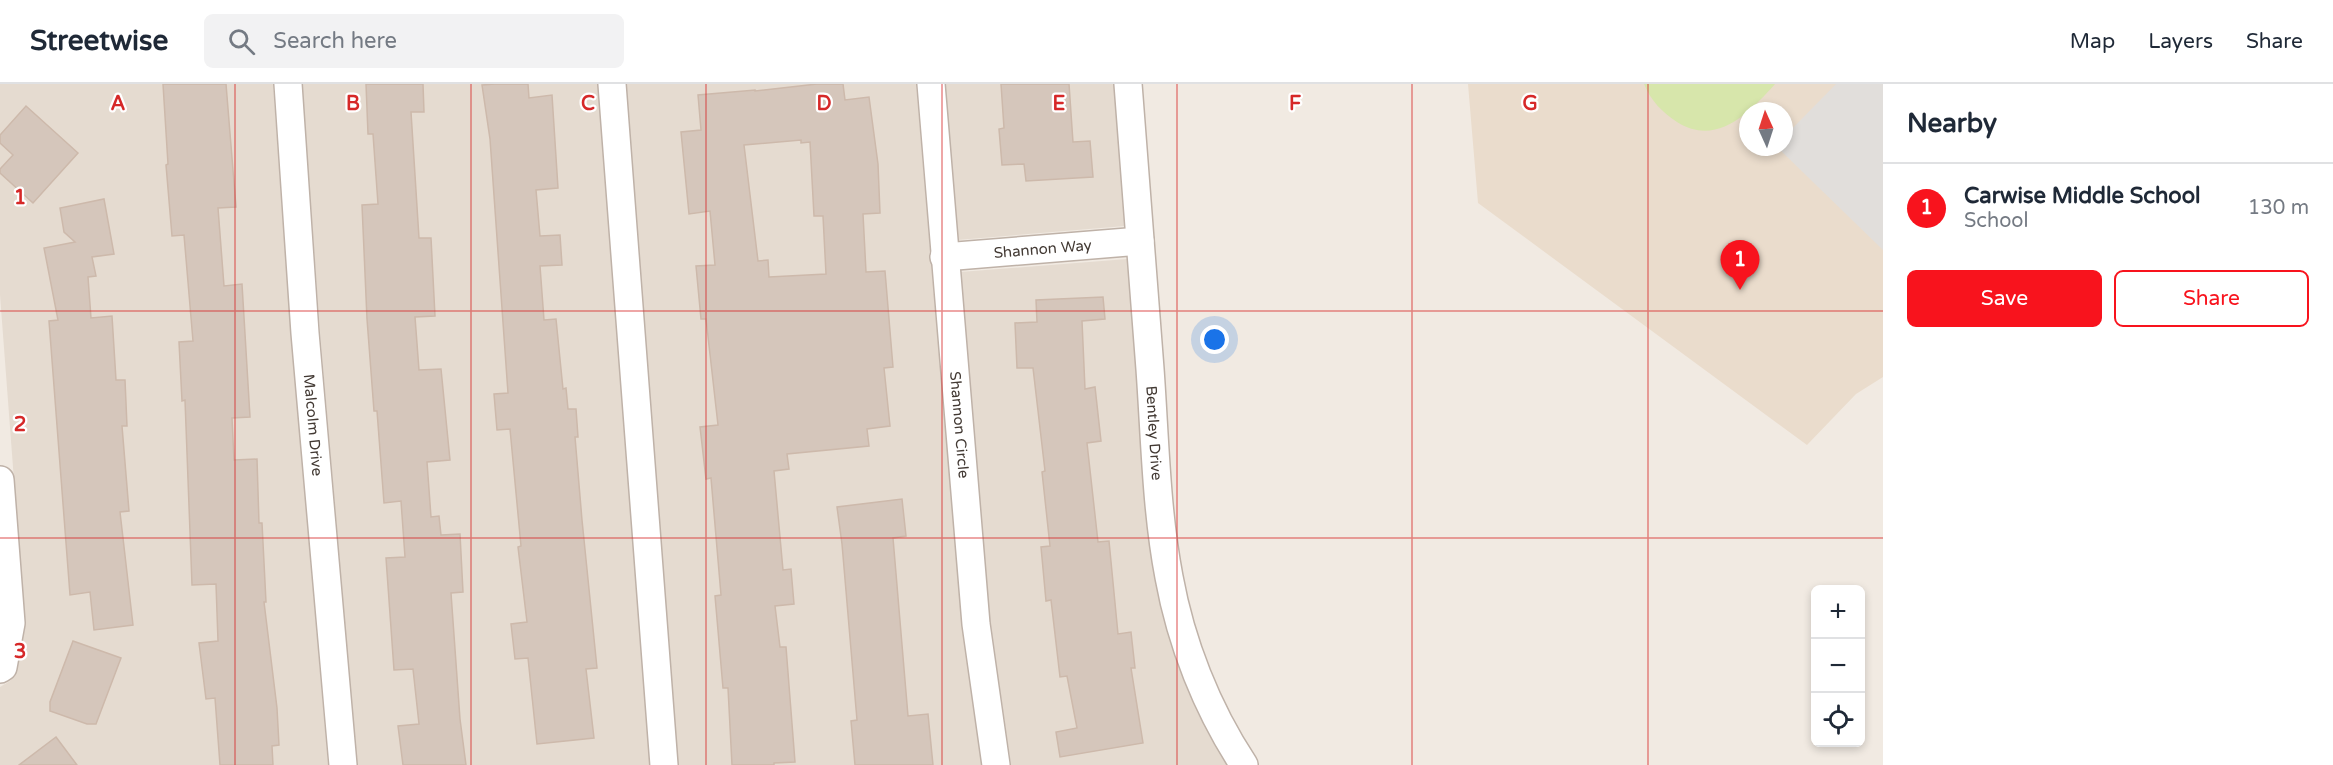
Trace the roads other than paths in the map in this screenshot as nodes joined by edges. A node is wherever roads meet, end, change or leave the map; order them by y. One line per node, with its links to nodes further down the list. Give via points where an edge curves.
1 (288, 84): 9 (street, Malcolm Drive)
2 (612, 84): 10 (street)
3 (931, 84): 6 (street, Shannon Circle)
4 (1128, 84): 5 (street, Bentley Drive)
5 (1140, 241): 6 (street, Shannon Way); 12 (street, Bentley Drive, via 1169,577 1199,678)
6 (944, 257): 11 (street, Shannon Circle, via 976,624)
7 (0, 480): 8 (street, via 11,623)
8 (0, 669)
9 (342, 765)
10 (664, 765)
11 (996, 765)
12 (1244, 765)

